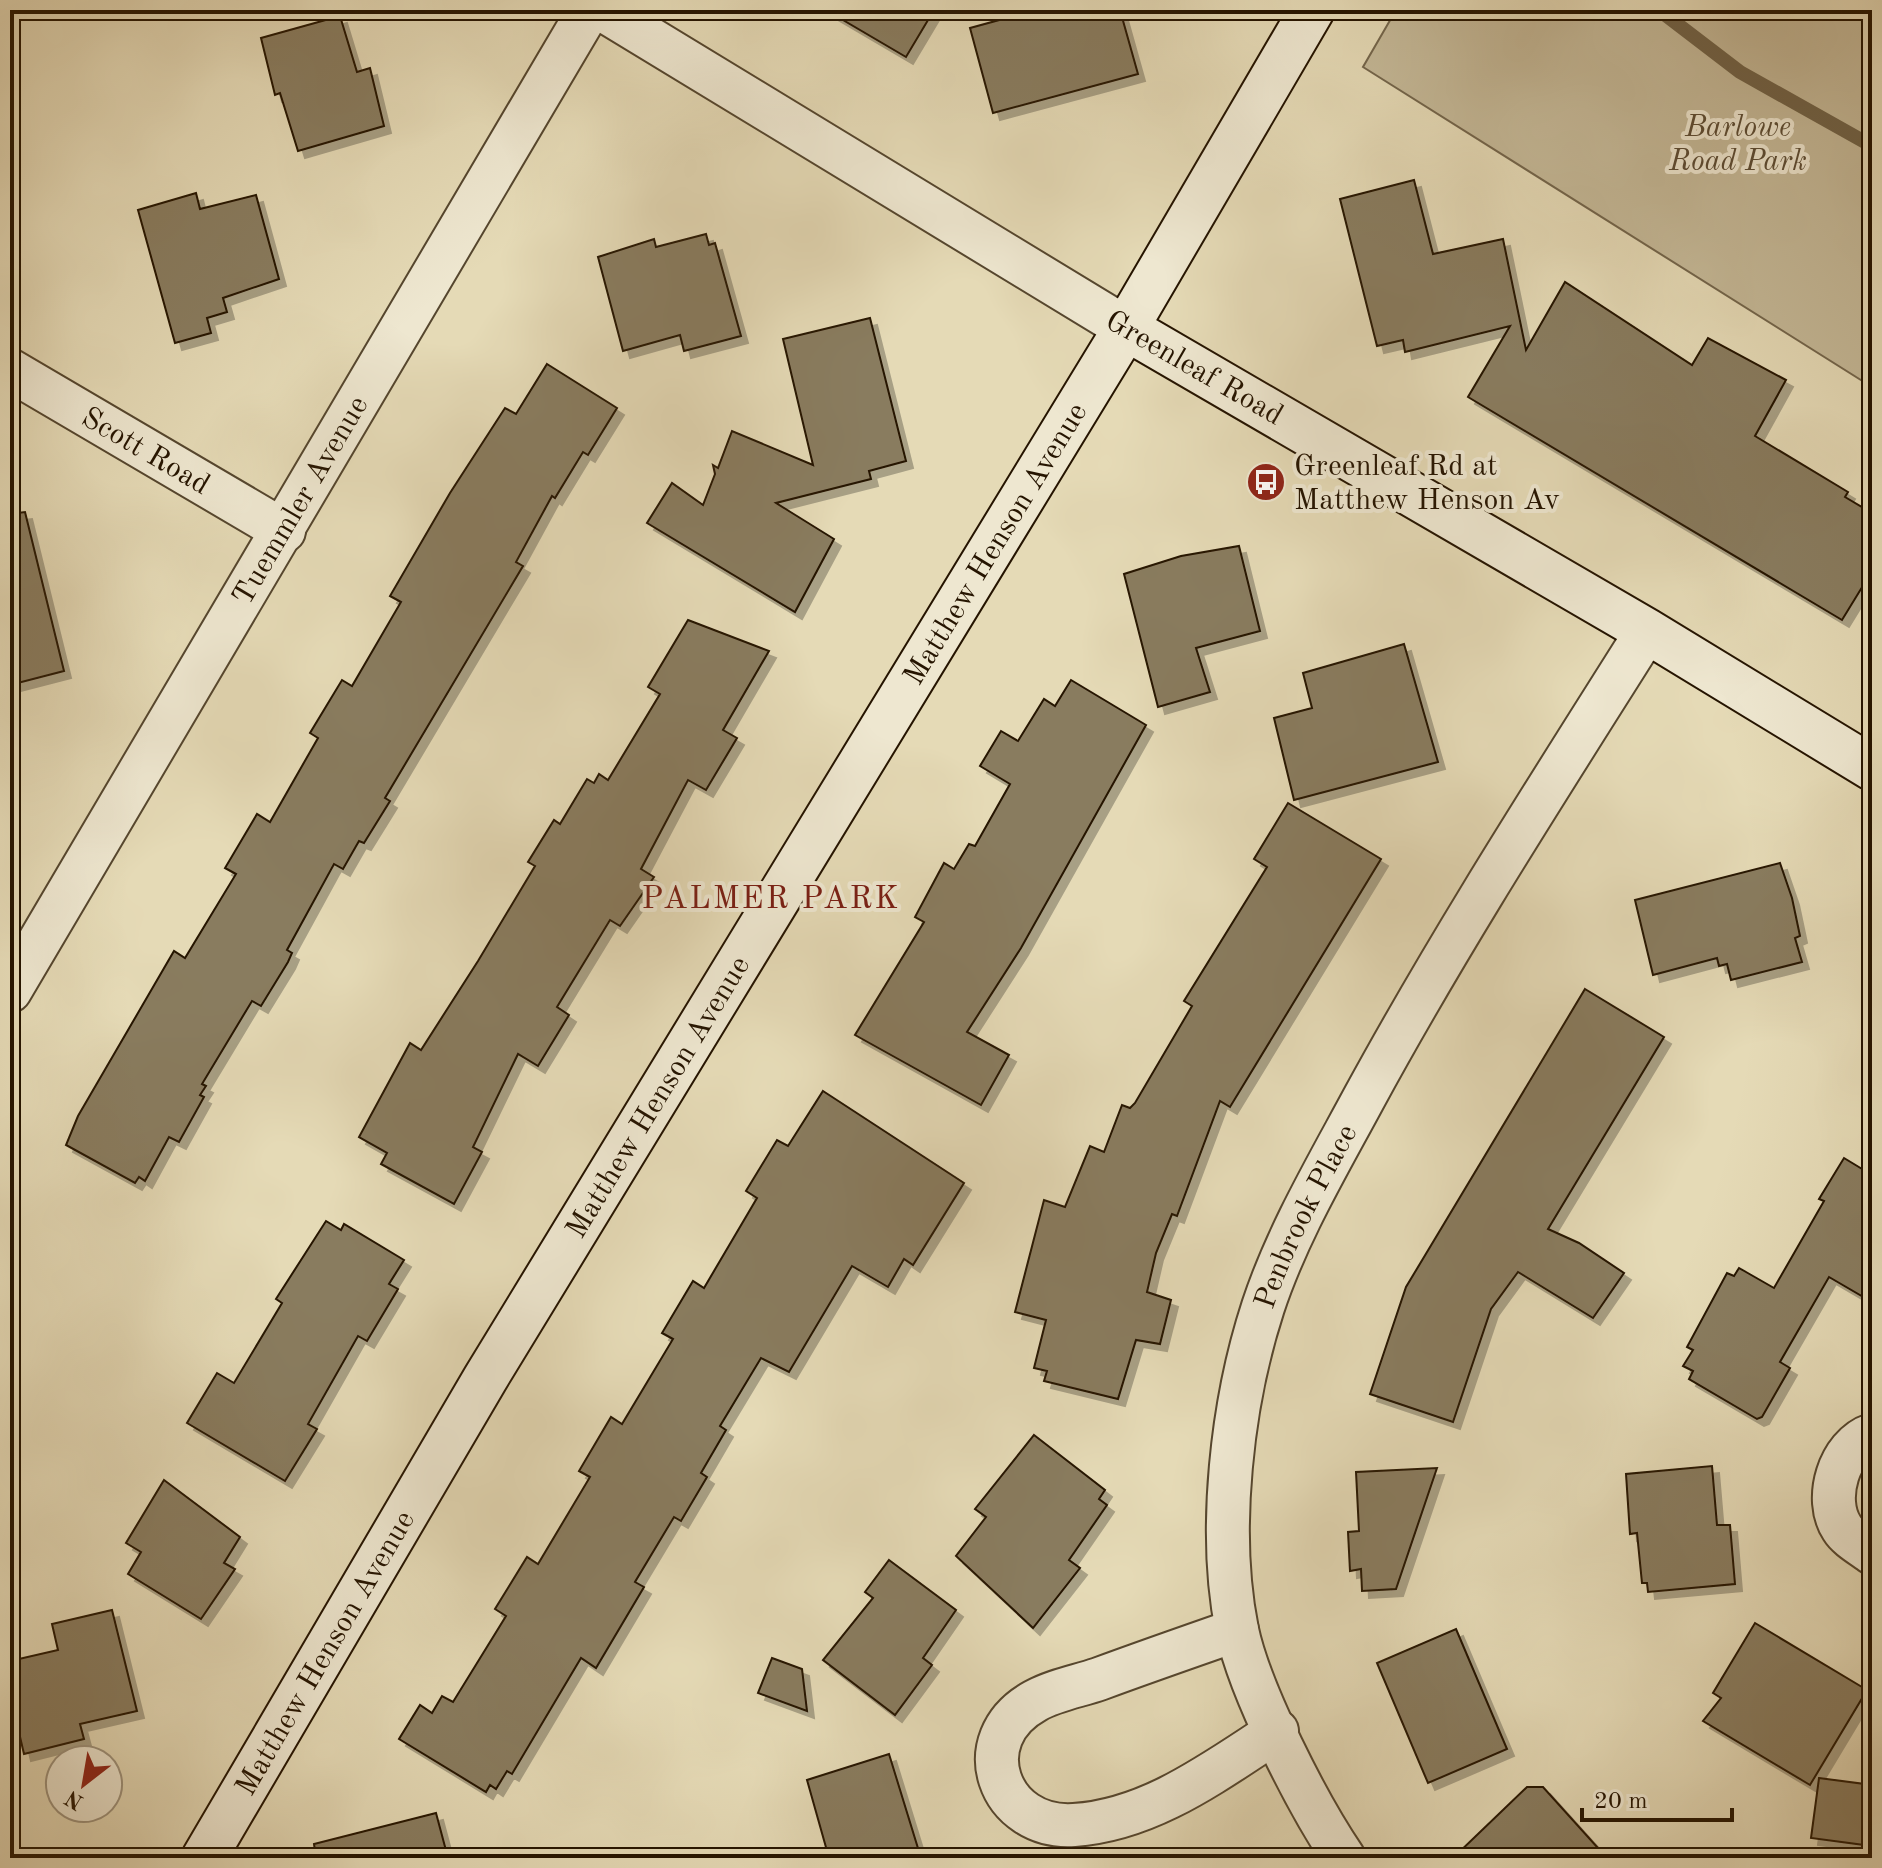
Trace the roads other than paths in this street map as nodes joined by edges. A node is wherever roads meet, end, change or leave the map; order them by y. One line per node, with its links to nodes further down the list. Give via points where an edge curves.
1 (589, 10): 6 (street, Tuemmler Avenue)
2 (603, 10): 4 (street, Greenleaf Road)
3 (1312, 10): 4 (street, Matthew Henson Avenue)
4 (1126, 328): 7 (street, Greenleaf Road); 14 (street, Matthew Henson Avenue, via 485,1379)
5 (10, 370): 6 (street, Scott Road)
6 (284, 531): 9 (street, Tuemmler Avenue)
7 (1647, 631): 8 (street, Greenleaf Road); 12 (street, Penbrook Place, via 1411,1011 1325,1169 1270,1290 1248,1360 1230,1488)
8 (1872, 768)
9 (10, 991)
10 (1872, 1435): 11 (street, via 1847,1455 1834,1483 1834,1506 1843,1529)
11 (1872, 1553)
12 (1237, 1630): 13 (street, Penbrook Place); 13 (street, via 1035,1701 1006,1725 995,1755 1000,1786 1022,1811 1050,1823 1109,1819 1183,1793)
13 (1277, 1731): 15 (street, Penbrook Place)
14 (204, 1858)
15 (1344, 1858)

